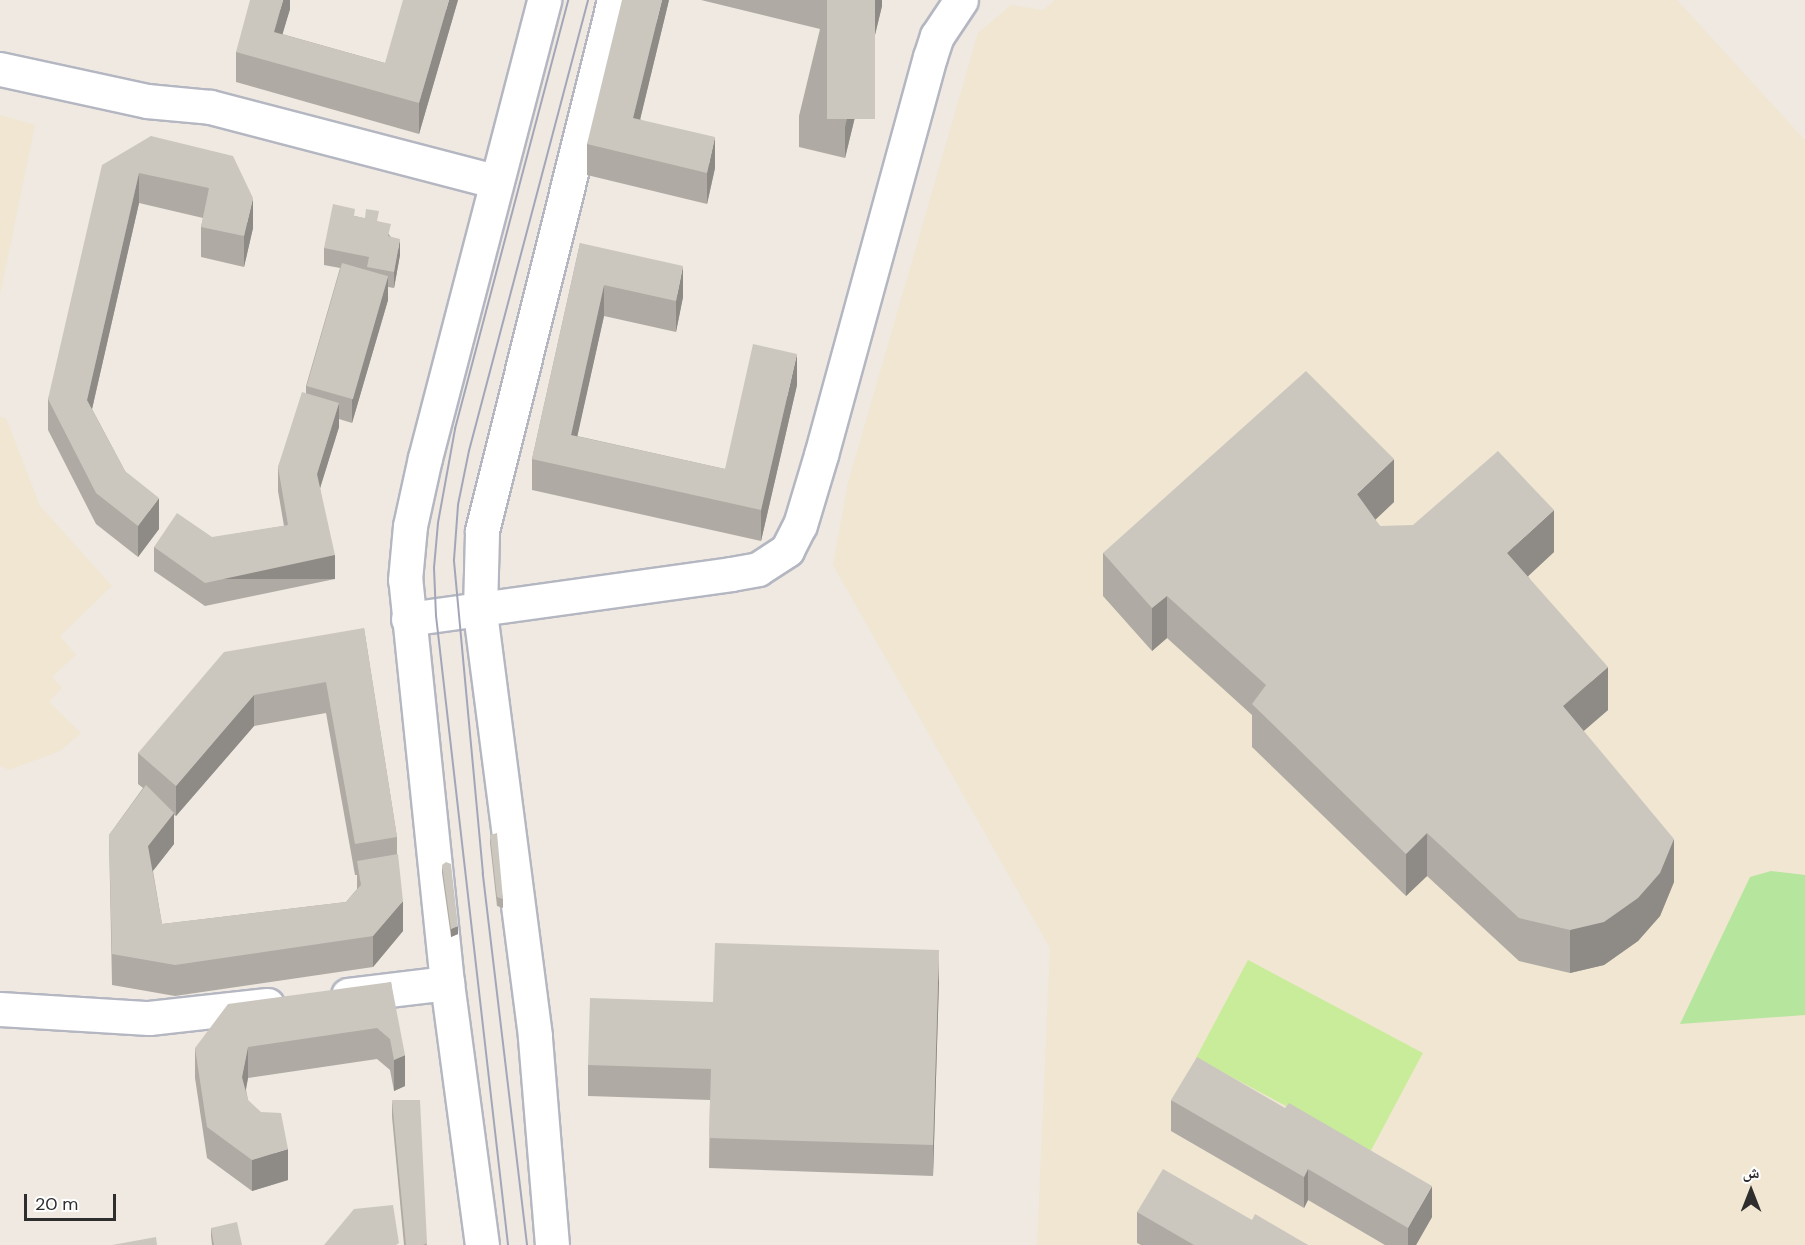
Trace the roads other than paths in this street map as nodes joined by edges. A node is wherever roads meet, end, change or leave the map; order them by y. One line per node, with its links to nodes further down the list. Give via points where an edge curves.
1 (544, 0): 5 (street)
2 (614, 0): 6 (street, via 482,531)
3 (961, 0): 6 (street, via 937,36 930,57 818,465 788,550 758,569)
4 (0, 69): 5 (street, via 147,101 210,107)
5 (495, 181): 7 (street, via 410,526 405,580)
6 (480, 610): 7 (street); 11 (street, via 536,1036)
7 (408, 619): 8 (street)
8 (447, 983): 9 (street, via 160,1018); 10 (street)
9 (0, 1009)
10 (482, 1245)
11 (552, 1245)

